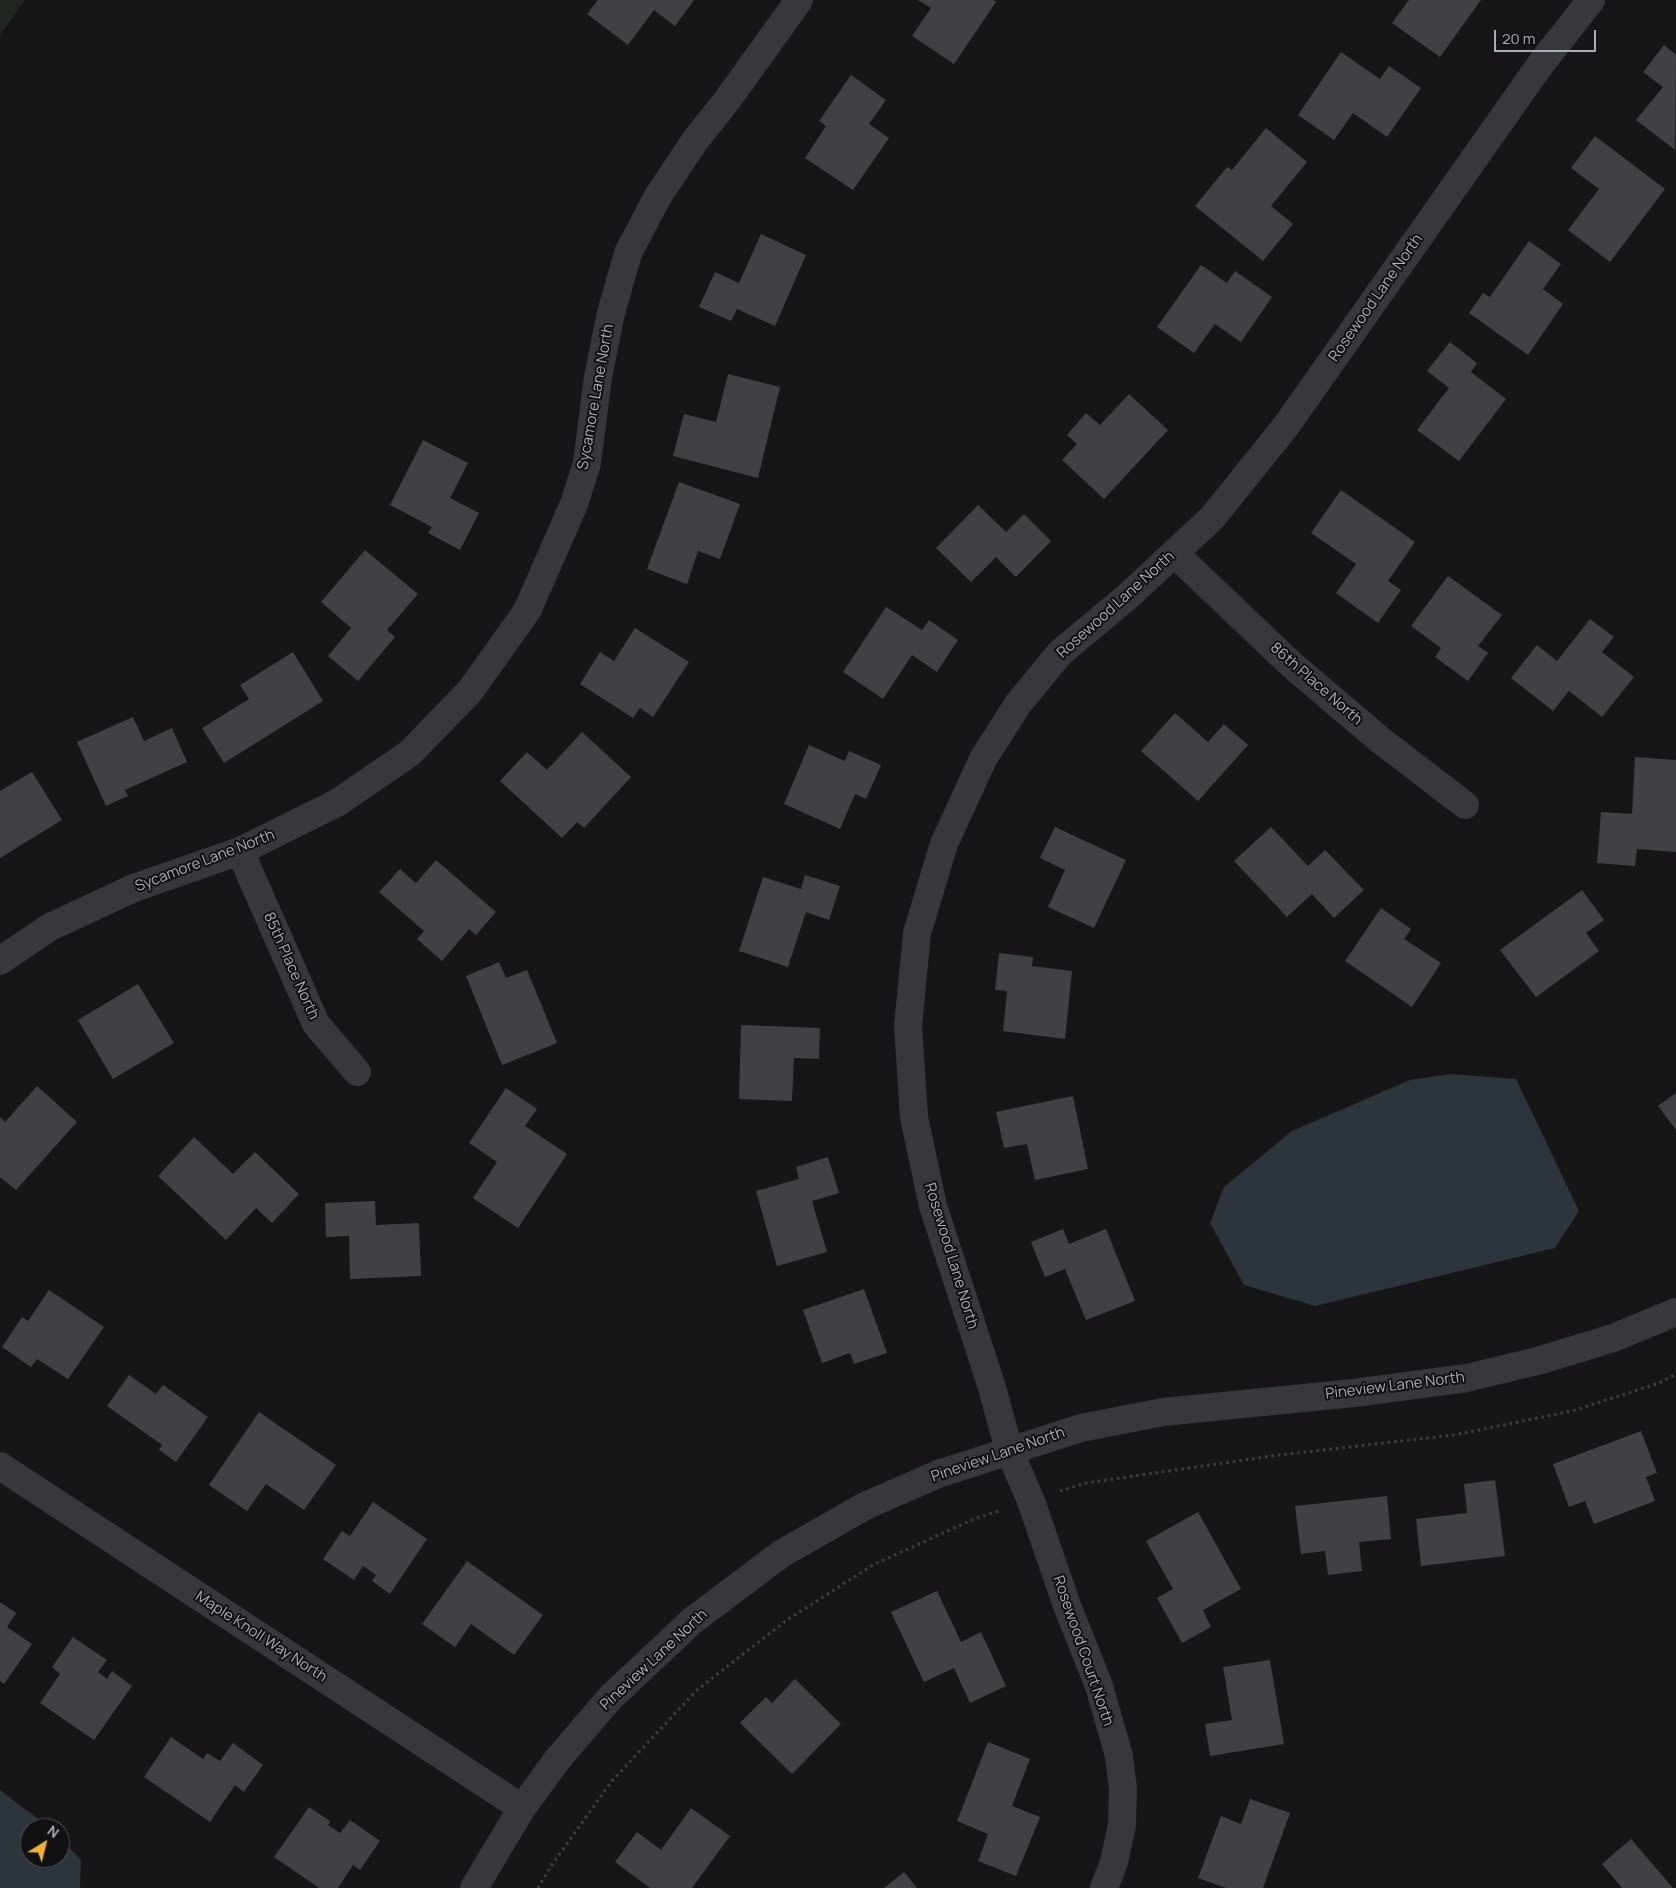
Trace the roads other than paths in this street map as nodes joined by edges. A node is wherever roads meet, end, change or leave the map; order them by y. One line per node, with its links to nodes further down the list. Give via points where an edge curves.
1 (799, 0): 5 (street, Sycamore Lane North, via 694,142 658,196 628,253 611,314 587,463 570,512 527,611 470,691 410,753 337,803)
2 (1591, 0): 3 (street, Rosewood Lane North, via 1540,65 1286,426 1212,518)
3 (1174, 553): 4 (street, 86th Place North, via 1292,665 1379,740); 9 (street, Rosewood Lane North, via 1060,653 1018,704 982,759 944,844 917,933 908,1026 914,1117 933,1206)
4 (1466, 805)
5 (240, 851): 6 (street, Sycamore Lane North, via 134,888 50,927); 7 (street, 85th Place North, via 316,1024)
6 (0, 961)
7 (357, 1072)
8 (1676, 1312): 9 (street, Pineview Lane North, via 1613,1338 1468,1378 1163,1412 1081,1428)
9 (1009, 1450): 11 (street, Pineview Lane North, via 938,1474 865,1506 781,1554 692,1621 610,1698 557,1760); 13 (street, Rosewood Court North, via 1099,1686 1119,1756 1123,1789 1122,1824 1114,1862)
10 (0, 1466): 11 (street, Maple Knoll Way North)
11 (522, 1808): 12 (street, Pineview Lane North)
12 (474, 1888)
13 (1104, 1888)

